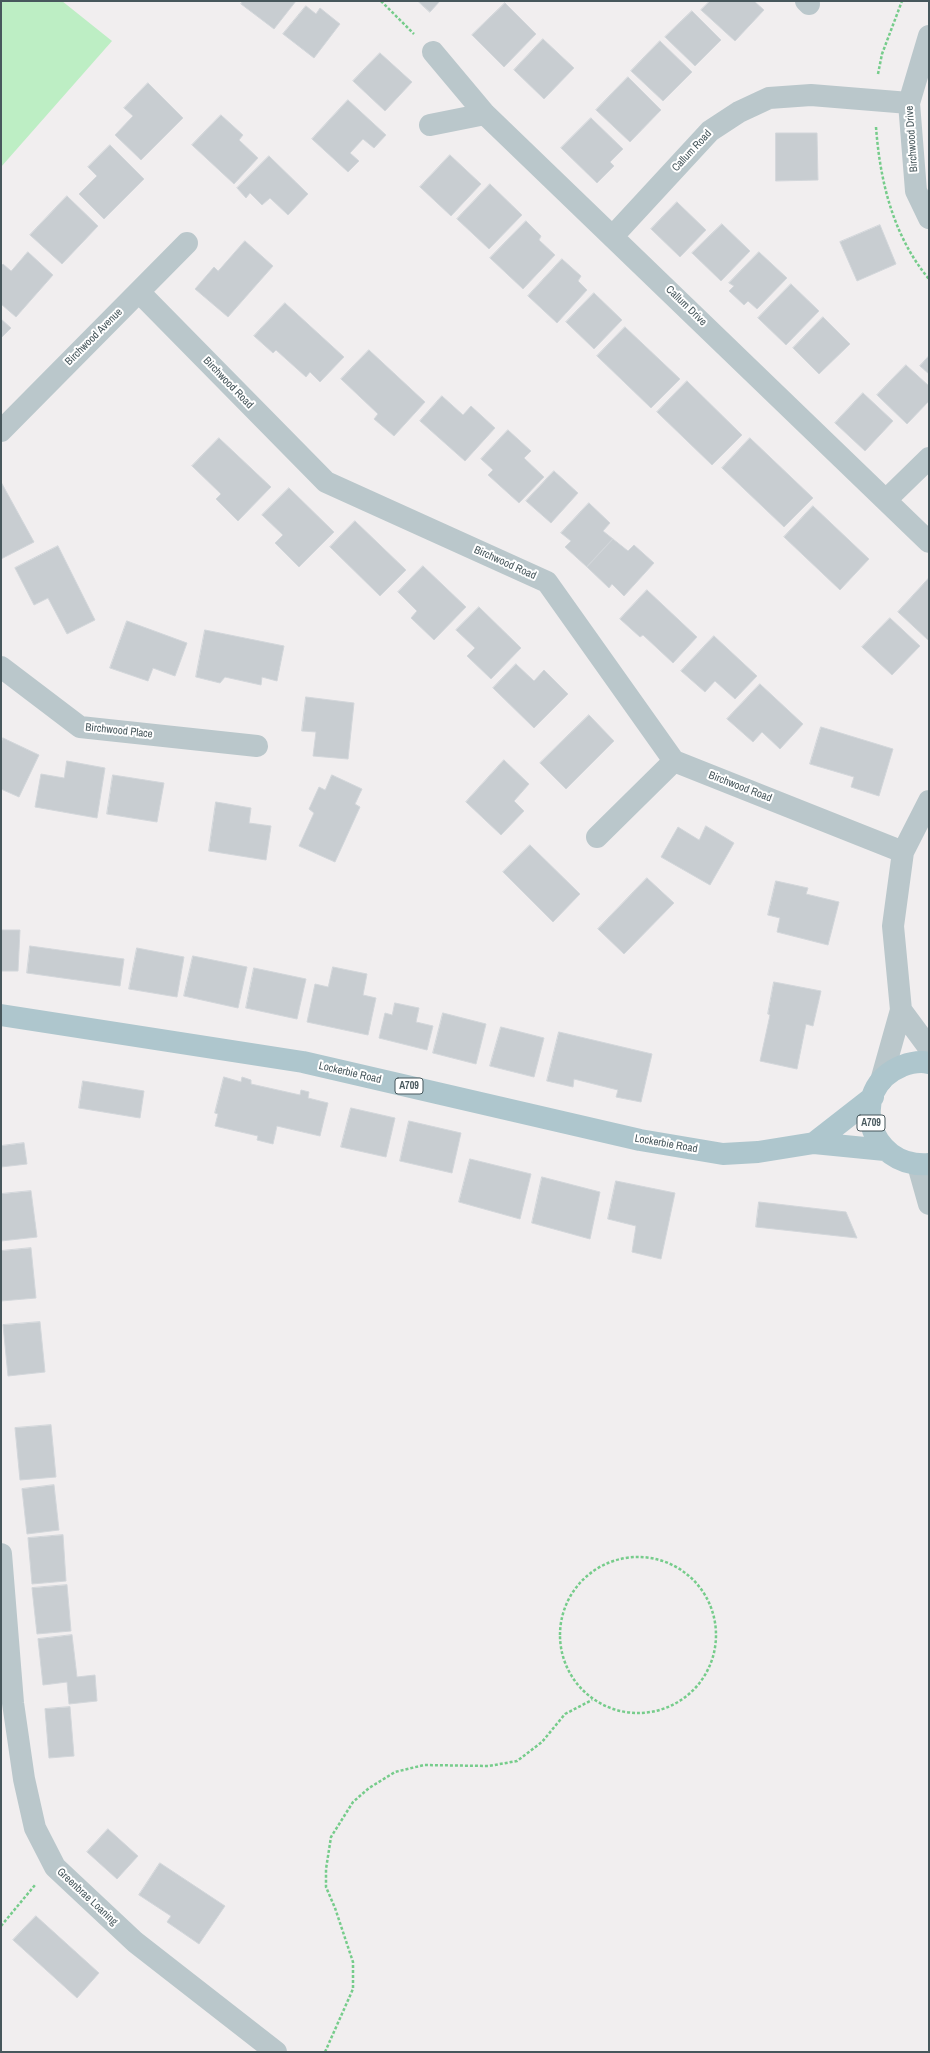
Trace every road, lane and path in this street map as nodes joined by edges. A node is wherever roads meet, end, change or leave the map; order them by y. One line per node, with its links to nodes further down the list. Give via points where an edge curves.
1 (381, 1): 3 (path)
2 (929, 36): 4 (street, Birchwood Drive)
3 (433, 52): 5 (street, Callum Drive)
4 (909, 104): 7 (street, Birchwood Drive, via 916,191); 8 (street, Callum Road, via 811,95 769,98 739,112 710,131)
5 (485, 114): 6 (street); 8 (street, Callum Drive)
6 (430, 126)
7 (929, 218)
8 (613, 236): 13 (street, Callum Drive)
9 (187, 243): 10 (street, Birchwood Avenue)
10 (139, 292): 11 (street, Birchwood Avenue); 17 (street, Birchwood Road, via 326,482 547,582)
11 (1, 431)
12 (929, 458): 13 (street)
13 (886, 500): 14 (street, Callum Drive)
14 (929, 542)
15 (1, 667): 16 (street, Birchwood Place, via 80,727)
16 (257, 746)
17 (674, 761): 19 (street); 20 (street, Birchwood Road)
18 (929, 801): 20 (street)
19 (597, 837)
20 (903, 852): 21 (street, via 893,926)
21 (901, 1010): 23 (street); 25 (street)
22 (1, 1015): 26 (main road, Lockerbie Road / A709, via 303,1062 640,1140 723,1154 758,1152)
23 (929, 1048)
24 (929, 1063): 25 (main road, A709, via 909,1064 894,1070)
25 (877, 1089): 26 (main road, Lockerbie Road / A709); 27 (main road, A709, via 870,1111 871,1125 876,1139)
26 (814, 1143): 27 (main road, Lockerbie Road / A709)
27 (885, 1150): 28 (main road, A709, via 906,1163)
28 (924, 1164): 29 (street)
29 (929, 1204)
30 (1, 1554): 32 (street, Greenbrae Loaning)
31 (592, 1700): 31 (path, via 570,1676 559,1644 562,1612 578,1583 604,1563 636,1556 669,1562 696,1581 713,1609 717,1642 707,1673 686,1698 656,1712 622,1713); 36 (path, via 565,1714 542,1742 517,1761 489,1766 424,1765 395,1772 369,1788 353,1802 331,1837 326,1868 326,1887 336,1908 353,1962 353,1989)
32 (7, 1701): 33 (street, Greenbrae Loaning, via 35,1828)
33 (55, 1867): 34 (path, via 28,1891); 35 (street, Greenbrae Loaning, via 134,1942)
34 (1, 1926)
35 (276, 2052)
36 (325, 2052)

